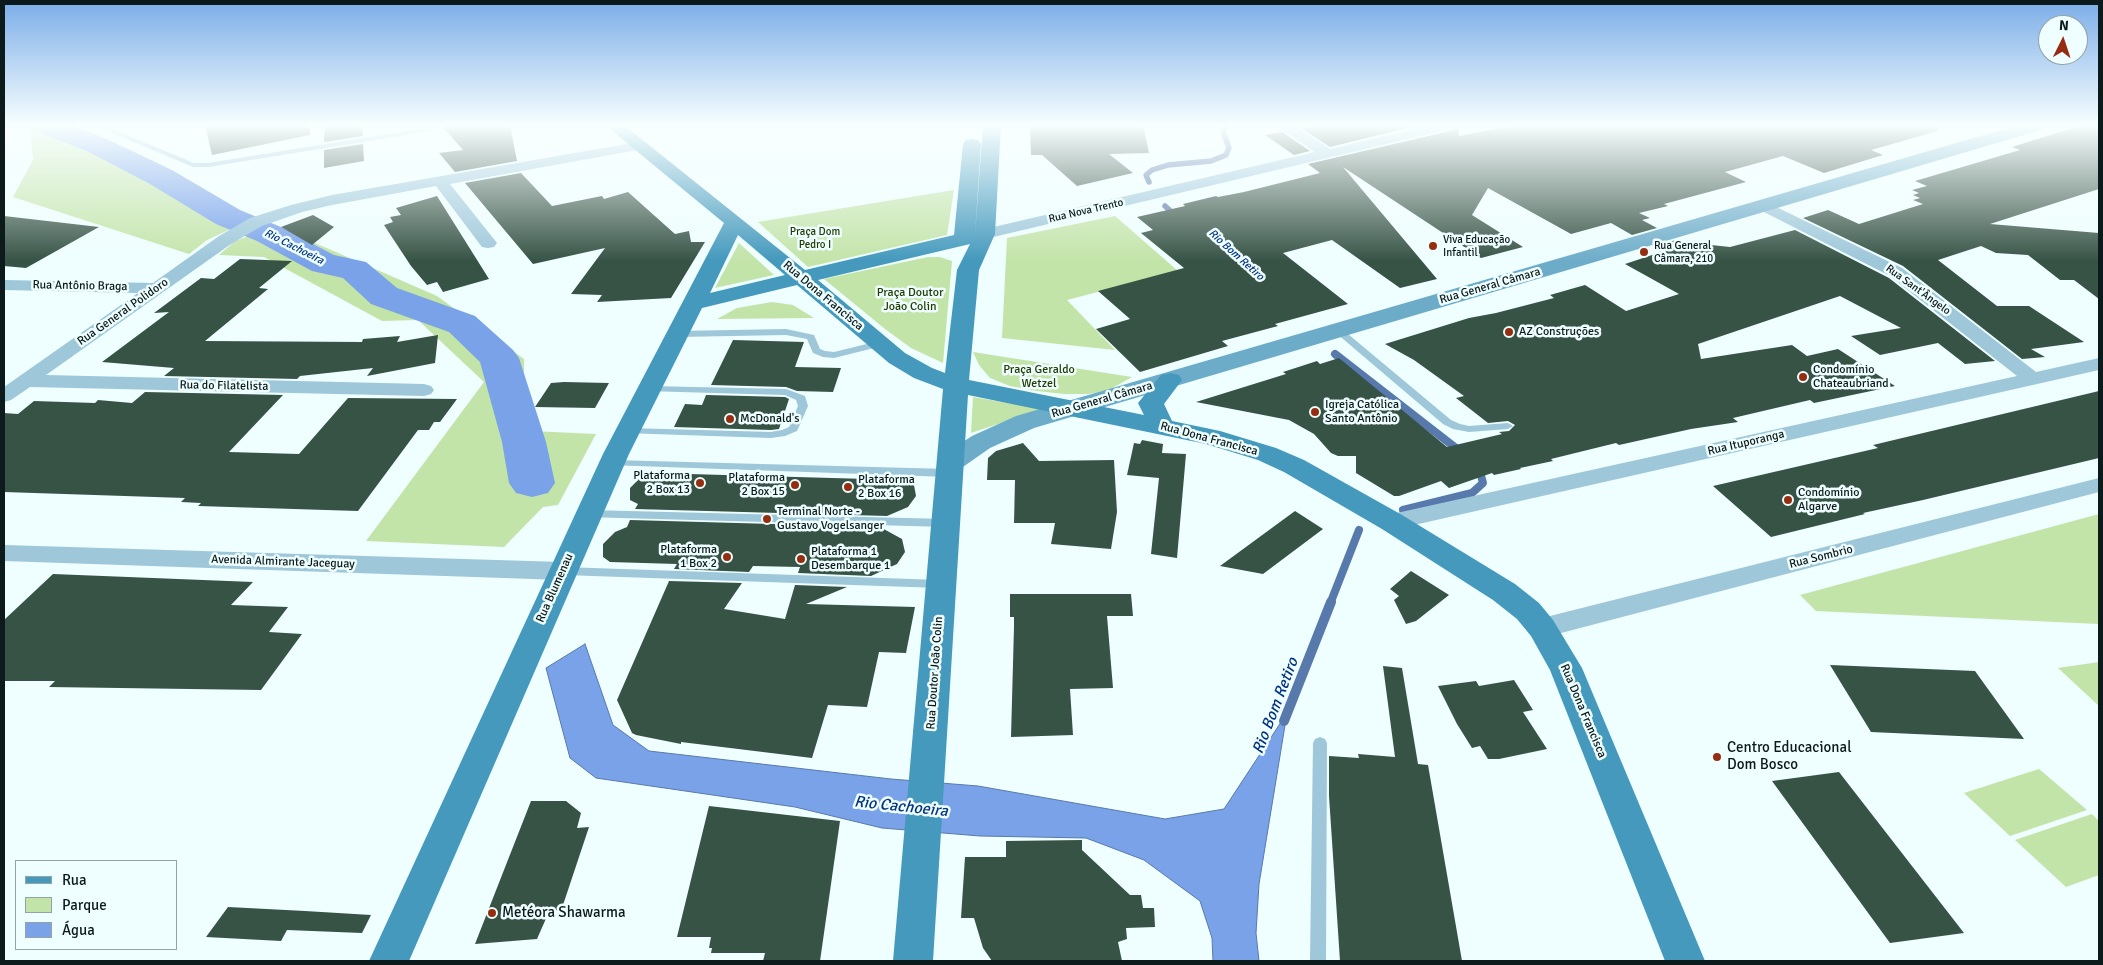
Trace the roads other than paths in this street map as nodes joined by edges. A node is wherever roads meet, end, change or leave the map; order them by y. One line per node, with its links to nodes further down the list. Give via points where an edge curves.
1 (502, 170): 7 (street, Rua General Polidoro)
2 (668, 170): 9 (main road, Rua Dona Francisca)
3 (970, 170): 12 (main road, via 964,239)
4 (989, 170): 10 (main road)
5 (1259, 170): 10 (street, Rua Nova Trento)
6 (1886, 170): 8 (main road, Rua General Câmara)
7 (440, 181): 11 (street); 16 (street, Rua General Polidoro, via 313,204 249,226)
8 (1764, 206): 18 (main road, Rua General Câmara); 22 (street, Rua Sant'Ângelo, via 1896,272)
9 (734, 222): 14 (main road, Rua Dona Francisca); 17 (main road, Rua Blumenau)
10 (985, 234): 13 (main road, Rua Doutor João Colin)
11 (488, 243)
12 (943, 244): 13 (main road, via 960,254); 14 (main road)
13 (968, 270): 25 (main road, Rua Doutor João Colin)
14 (800, 278): 17 (main road); 20 (main road, Rua Dona Francisca)
15 (4, 285): 16 (street, Rua Antônio Braga)
16 (156, 288): 24 (street, Rua General Polidoro)
17 (694, 302): 19 (main road, Rua Blumenau)
18 (1339, 330): 23 (main road, Rua General Câmara); 31 (lane, via 1447,422 1469,429)
19 (678, 334): 20 (lane, via 793,333 811,337 816,350 823,354); 26 (main road, Rua Blumenau)
20 (880, 344): 25 (main road, Rua Dona Francisca, via 923,373)
21 (2099, 364): 22 (street, Rua Ituporanga)
22 (2033, 378): 37 (street, Rua Ituporanga)
23 (1170, 380): 29 (main road, Rua General Câmara); 30 (main road, via 1151,403)
24 (24, 381): 27 (street, Rua do Filatelista); 28 (street, Rua General Polidoro)
25 (956, 385): 29 (main road, Rua Dona Francisca); 34 (main road, Rua Doutor João Colin)
26 (649, 389): 32 (main road, Rua Blumenau); 32 (lane, via 786,392 801,398 803,406 793,429 771,436)
27 (424, 390)
28 (4, 396)
29 (1073, 408): 30 (main road, Rua Dona Francisca); 34 (main road, Rua General Câmara, via 1006,429 981,442)
30 (1161, 426): 37 (main road, Rua Dona Francisca, via 1267,454)
31 (1508, 426)
32 (628, 431): 33 (main road, Rua Blumenau)
33 (612, 463): 34 (lane); 36 (main road, Rua Blumenau)
34 (949, 468): 38 (main road, Rua Doutor João Colin)
35 (2099, 485): 42 (street, Rua Sombrio)
36 (588, 514): 38 (lane); 40 (main road, Rua Blumenau)
37 (1392, 522): 42 (main road, Rua Dona Francisca, via 1504,592 1528,611)
38 (946, 523): 41 (main road, Rua Doutor João Colin)
39 (4, 553): 40 (street, Avenida Almirante Jaceguay)
40 (562, 571): 41 (lane); 44 (main road, Rua Blumenau)
41 (941, 584): 45 (main road, Rua Doutor João Colin)
42 (1542, 628): 47 (main road, Rua Dona Francisca, via 1566,668)
43 (1320, 743): 46 (lane)
44 (389, 961)
45 (913, 961)
46 (1318, 961)
47 (1685, 961)

